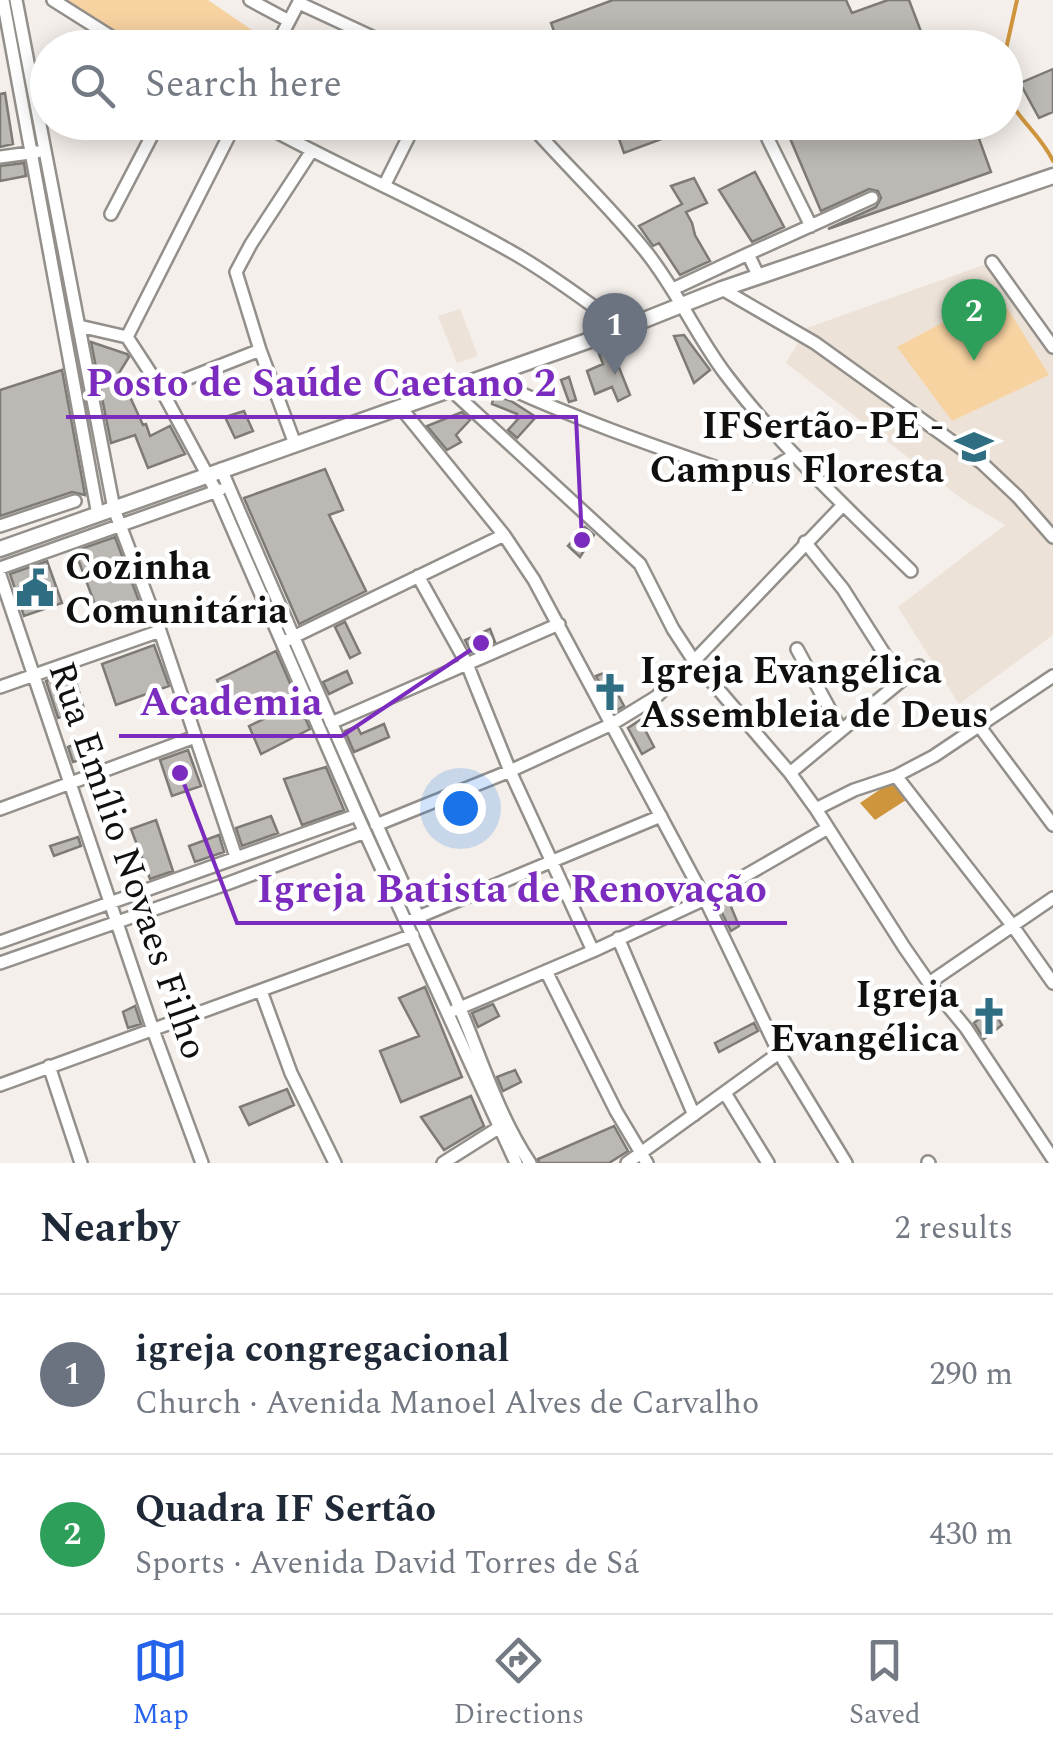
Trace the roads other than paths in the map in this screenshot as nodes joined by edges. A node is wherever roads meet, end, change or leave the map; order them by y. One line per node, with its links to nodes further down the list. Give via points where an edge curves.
1 (3, 0): 19 (street)
2 (16, 0): 10 (street)
3 (54, 0): 7 (street)
4 (250, 0): 6 (street)
5 (300, 2): 6 (street); 9 (street)
6 (289, 22): 8 (street)
7 (101, 30)
8 (285, 30)
9 (358, 30)
10 (30, 70)
11 (44, 140): 18 (street)
12 (150, 140): 25 (street)
13 (227, 140): 35 (street)
14 (290, 140): 20 (street)
15 (407, 140): 23 (street)
16 (545, 140): 30 (street)
17 (768, 140): 26 (street)
18 (46, 151): 19 (street); 33 (street)
19 (32, 152): 21 (street); 39 (street)
20 (311, 152): 23 (street); 37 (street, via 236,272)
21 (0, 157)
22 (1050, 177): 29 (main road)
23 (384, 186): 34 (street, via 529,262)
24 (872, 198): 26 (street)
25 (111, 214)
26 (811, 226): 27 (street)
27 (748, 254): 29 (street); 30 (street)
28 (992, 262): 36 (street)
29 (759, 277): 31 (main road)
30 (673, 289): 32 (street)
31 (722, 289): 32 (main road); 55 (street, via 839,359 982,463)
32 (683, 306): 34 (main road); 45 (street, via 728,378)
33 (78, 326): 35 (street); 38 (street)
34 (624, 328): 40 (main road)
35 (127, 337): 41 (street)
36 (1053, 347)
37 (260, 350): 41 (street); 44 (street)
38 (85, 358): 39 (street); 50 (street)
39 (68, 360): 51 (street)
40 (485, 378): 42 (main road); 45 (street, via 738,475 761,474)
41 (161, 389): 46 (street)
42 (450, 389): 43 (main road); 66 (street, via 640,564)
43 (400, 408): 44 (main road); 54 (street)
44 (295, 444): 46 (main road)
45 (794, 456): 49 (street)
46 (215, 472): 47 (street); 50 (main road)
47 (222, 488): 52 (street); 63 (street); 64 (street)
48 (75, 501): 53 (street)
49 (843, 504): 56 (street); 58 (street)
50 (114, 509): 51 (main road); 52 (street)
51 (98, 515): 57 (main road)
52 (120, 524): 59 (street); 62 (street)
53 (0, 526)
54 (504, 534): 60 (street); 61 (street)
55 (1053, 537)
56 (805, 542): 66 (street); 71 (street)
57 (0, 549)
58 (912, 570)
59 (0, 571): 69 (street, Rua Emílio Novaes Filho)
60 (418, 576): 63 (street); 67 (street)
61 (559, 624): 67 (street); 76 (street)
62 (160, 632): 69 (street); 79 (street)
63 (294, 636): 64 (street); 73 (street)
64 (280, 643): 74 (street)
65 (797, 648): 78 (street)
66 (694, 662): 76 (street); 81 (street)
67 (467, 664): 75 (street); 80 (street)
68 (919, 666): 71 (street)
69 (34, 674): 72 (street); 83 (street, Rua Emílio Novaes Filho)
70 (1053, 676): 77 (street)
71 (900, 680): 78 (street)
72 (0, 686)
73 (320, 696): 74 (street); 75 (street)
74 (306, 701): 86 (street)
75 (331, 723): 89 (street)
76 (612, 724): 80 (street); 87 (street)
77 (980, 727): 82 (street); 88 (street)
78 (841, 730): 81 (street)
79 (195, 737): 83 (street); 91 (street)
80 (510, 771): 89 (street); 92 (street)
81 (790, 773): 85 (street)
82 (896, 776): 85 (street); 98 (street)
83 (70, 784): 84 (street); 95 (street, Rua Emílio Novaes Filho)
84 (0, 809)
85 (816, 809): 90 (street)
86 (357, 815): 89 (street); 91 (street)
87 (661, 816): 92 (street); 94 (street)
88 (1053, 826)
89 (371, 828): 96 (street); 97 (street)
90 (828, 828): 94 (street); 105 (street)
91 (236, 857): 95 (street)
92 (550, 860): 96 (street); 102 (street)
93 (1053, 898): 98 (street)
94 (705, 899): 100 (street); 111 (street)
95 (111, 903): 97 (street, Rua Emílio Novaes Filho); 101 (street)
96 (412, 920): 99 (street); 108 (street)
97 (116, 921): 103 (street); 110 (street, Rua Emílio Novaes Filho)
98 (1012, 925): 105 (street); 106 (street)
99 (413, 935): 107 (street); 109 (street)
100 (618, 938): 102 (street); 115 (street)
101 (0, 942)
102 (593, 951): 104 (street)
103 (0, 963)
104 (546, 972): 108 (street); 118 (street)
105 (929, 983): 117 (street)
106 (1053, 983)
107 (260, 991): 110 (street); 121 (street)
108 (460, 1008): 109 (street); 116 (street)
109 (447, 1012): 116 (street)
110 (153, 1030): 112 (street); 120 (street, Rua Emílio Novaes Filho)
111 (778, 1054): 114 (street); 127 (street)
112 (50, 1066): 113 (street); 119 (street)
113 (0, 1085)
114 (725, 1093): 115 (street); 126 (street)
115 (694, 1115): 118 (street)
116 (503, 1125): 122 (street); 123 (street); 124 (street)
117 (1050, 1150)
118 (644, 1158): 125 (street)
119 (82, 1163)
120 (202, 1163)
121 (335, 1163)
122 (444, 1163)
123 (516, 1163)
124 (530, 1163)
125 (626, 1163)
126 (768, 1163)
127 (846, 1163)

